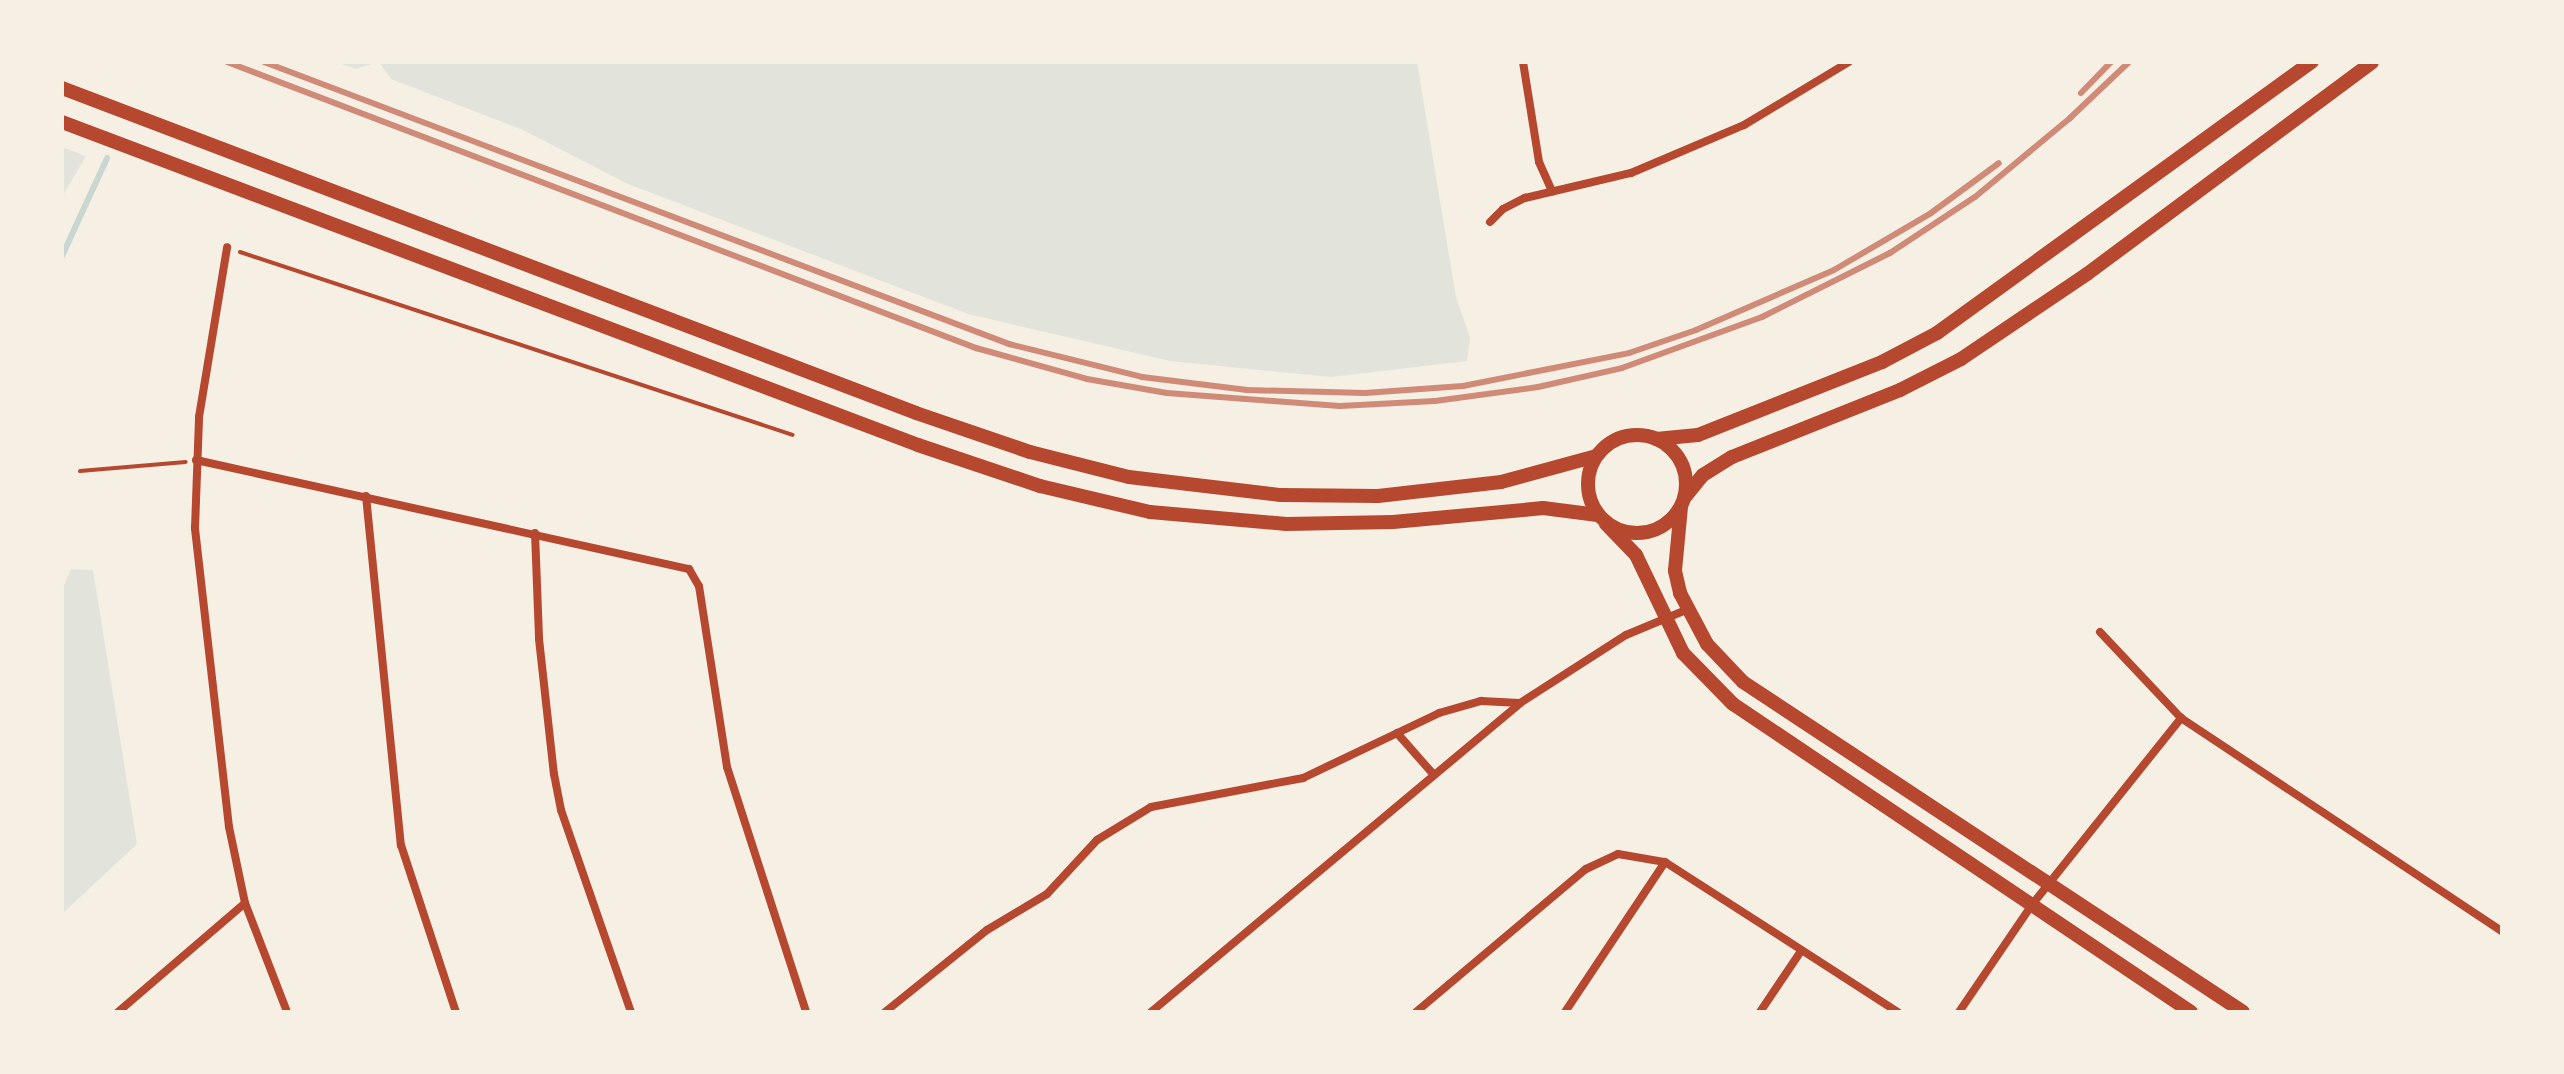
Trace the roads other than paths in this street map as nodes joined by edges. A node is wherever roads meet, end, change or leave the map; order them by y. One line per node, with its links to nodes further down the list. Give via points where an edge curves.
1 (1523, 62): 7 (street, via 1539,162)
2 (1849, 62): 7 (street, via 1744,125 1631,173)
3 (2312, 62): 10 (main road, via 1937,333 1882,362 1698,435)
4 (2372, 62): 14 (main road, via 2099,265 1961,359 1900,390 1732,457 1703,475)
5 (62, 88): 11 (main road, via 916,413 1030,452 1129,477 1267,494 1378,496 1501,482)
6 (62, 122): 15 (main road, via 930,450 1055,490 1150,512 1286,524 1393,522 1543,508)
7 (1552, 191): 8 (street, via 1503,209)
8 (1490, 222)
9 (227, 247): 12 (street)
10 (1656, 439): 11 (main road, via 1617,439); 14 (main road, via 1681,462)
11 (1596, 456): 15 (main road, via 1588,492)
12 (196, 460): 13 (street); 26 (street, via 201,591 229,827)
13 (366, 496): 16 (street); 32 (street, via 401,845)
14 (1683, 502): 15 (main road, via 1667,524 1648,533 1626,533); 17 (main road, via 1675,571)
15 (1602, 520): 18 (main road, via 1636,555)
16 (535, 533): 33 (street, via 539,639 561,810); 34 (street, via 678,564 695,576 727,767)
17 (1686, 610): 18 (street); 25 (main road, via 1707,644 1743,682)
18 (1664, 619): 20 (street, via 1626,635); 27 (main road, via 1683,653 1733,704)
19 (2100, 632): 21 (street)
20 (1520, 703): 22 (street, via 1481,701); 23 (street)
21 (2181, 718): 25 (street); 28 (street)
22 (1397, 733): 23 (street); 35 (street, via 1303,778 1151,807 1097,840 1047,894 987,930)
23 (1434, 775): 36 (street)
24 (1665, 862): 29 (street); 37 (street, via 1635,855 1601,859); 38 (street)
25 (2049, 882): 27 (street); 43 (main road)
26 (245, 903): 30 (street); 31 (street)
27 (2031, 906): 41 (street); 42 (main road)
28 (2502, 931)
29 (1801, 951): 39 (street); 40 (street)
30 (118, 1012)
31 (287, 1012)
32 (456, 1012)
33 (631, 1012)
34 (806, 1012)
35 (885, 1012)
36 (1151, 1012)
37 (1416, 1012)
38 (1565, 1012)
39 (1760, 1012)
40 (1898, 1012)
41 (1959, 1012)
42 (2191, 1012)
43 (2243, 1012)

